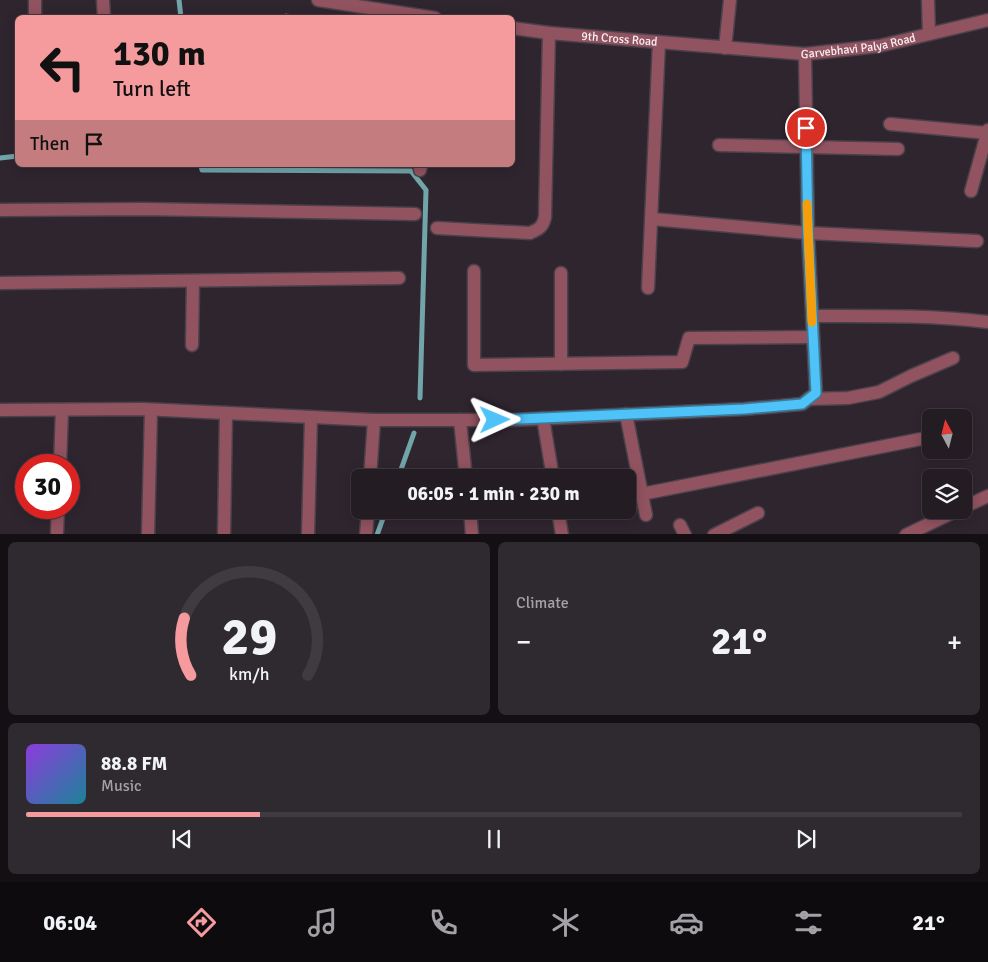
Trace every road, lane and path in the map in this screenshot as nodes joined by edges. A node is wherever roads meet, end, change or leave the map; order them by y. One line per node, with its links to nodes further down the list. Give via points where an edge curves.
1 (34, 0): 6 (street)
2 (103, 0): 7 (street)
3 (318, 0): 8 (street)
4 (730, 0): 14 (street)
5 (928, 0): 12 (street)
6 (35, 15)
7 (104, 15)
8 (416, 15)
9 (988, 20): 12 (street, Garvebhavi Palya Road)
10 (515, 28): 11 (street, 9th Cross Road)
11 (549, 33): 13 (street, 9th Cross Road); 25 (street, via 546,217 543,225 530,232)
12 (929, 34): 15 (street, Garvebhavi Palya Road, via 879,46)
13 (659, 42): 14 (street, 9th Cross Road); 24 (street)
14 (725, 48): 15 (street, Garvebhavi Palya Road)
15 (805, 54): 19 (street)
16 (890, 124): 17 (street)
17 (988, 131): 21 (street)
18 (719, 145): 19 (street)
19 (806, 147): 20 (street); 26 (street)
20 (898, 149)
21 (971, 191)
22 (0, 210): 23 (street)
23 (415, 214)
24 (652, 219): 26 (street); 33 (street)
25 (437, 228)
26 (808, 233): 27 (street); 34 (street)
27 (977, 241)
28 (474, 271): 39 (street, via 474,365)
29 (560, 273): 39 (street)
30 (400, 278): 31 (street)
31 (194, 281): 32 (street); 37 (street)
32 (0, 282)
33 (648, 288)
34 (812, 316): 35 (street, via 910,316); 36 (street)
35 (988, 322)
36 (813, 337): 39 (street, via 689,338 682,362); 40 (street, via 816,393)
37 (192, 345)
38 (953, 358): 40 (street, via 879,392)
39 (562, 364)
40 (808, 400): 45 (street, via 802,404 754,408)
41 (0, 410): 42 (street)
42 (62, 410): 43 (street); 51 (street)
43 (151, 410): 44 (street); 66 (street)
44 (226, 413): 46 (street); 67 (street)
45 (626, 414): 47 (street); 55 (street)
46 (312, 417): 48 (street); 68 (street)
47 (543, 418): 49 (street); 54 (street)
48 (374, 420): 49 (street); 52 (street)
49 (460, 420): 53 (street)
50 (922, 439): 55 (street)
51 (60, 454)
52 (371, 469)
53 (465, 469)
54 (552, 469)
55 (642, 494): 59 (street)
56 (988, 496): 57 (street)
57 (972, 504)
58 (758, 513): 72 (street)
59 (646, 515)
60 (58, 519): 65 (street)
61 (367, 519): 69 (street)
62 (471, 519): 70 (street)
63 (560, 519): 71 (street)
64 (938, 519): 73 (street)
65 (57, 532)
66 (148, 534)
67 (224, 534)
68 (308, 534)
69 (366, 534)
70 (472, 534)
71 (562, 534)
72 (714, 534)
73 (906, 534)

